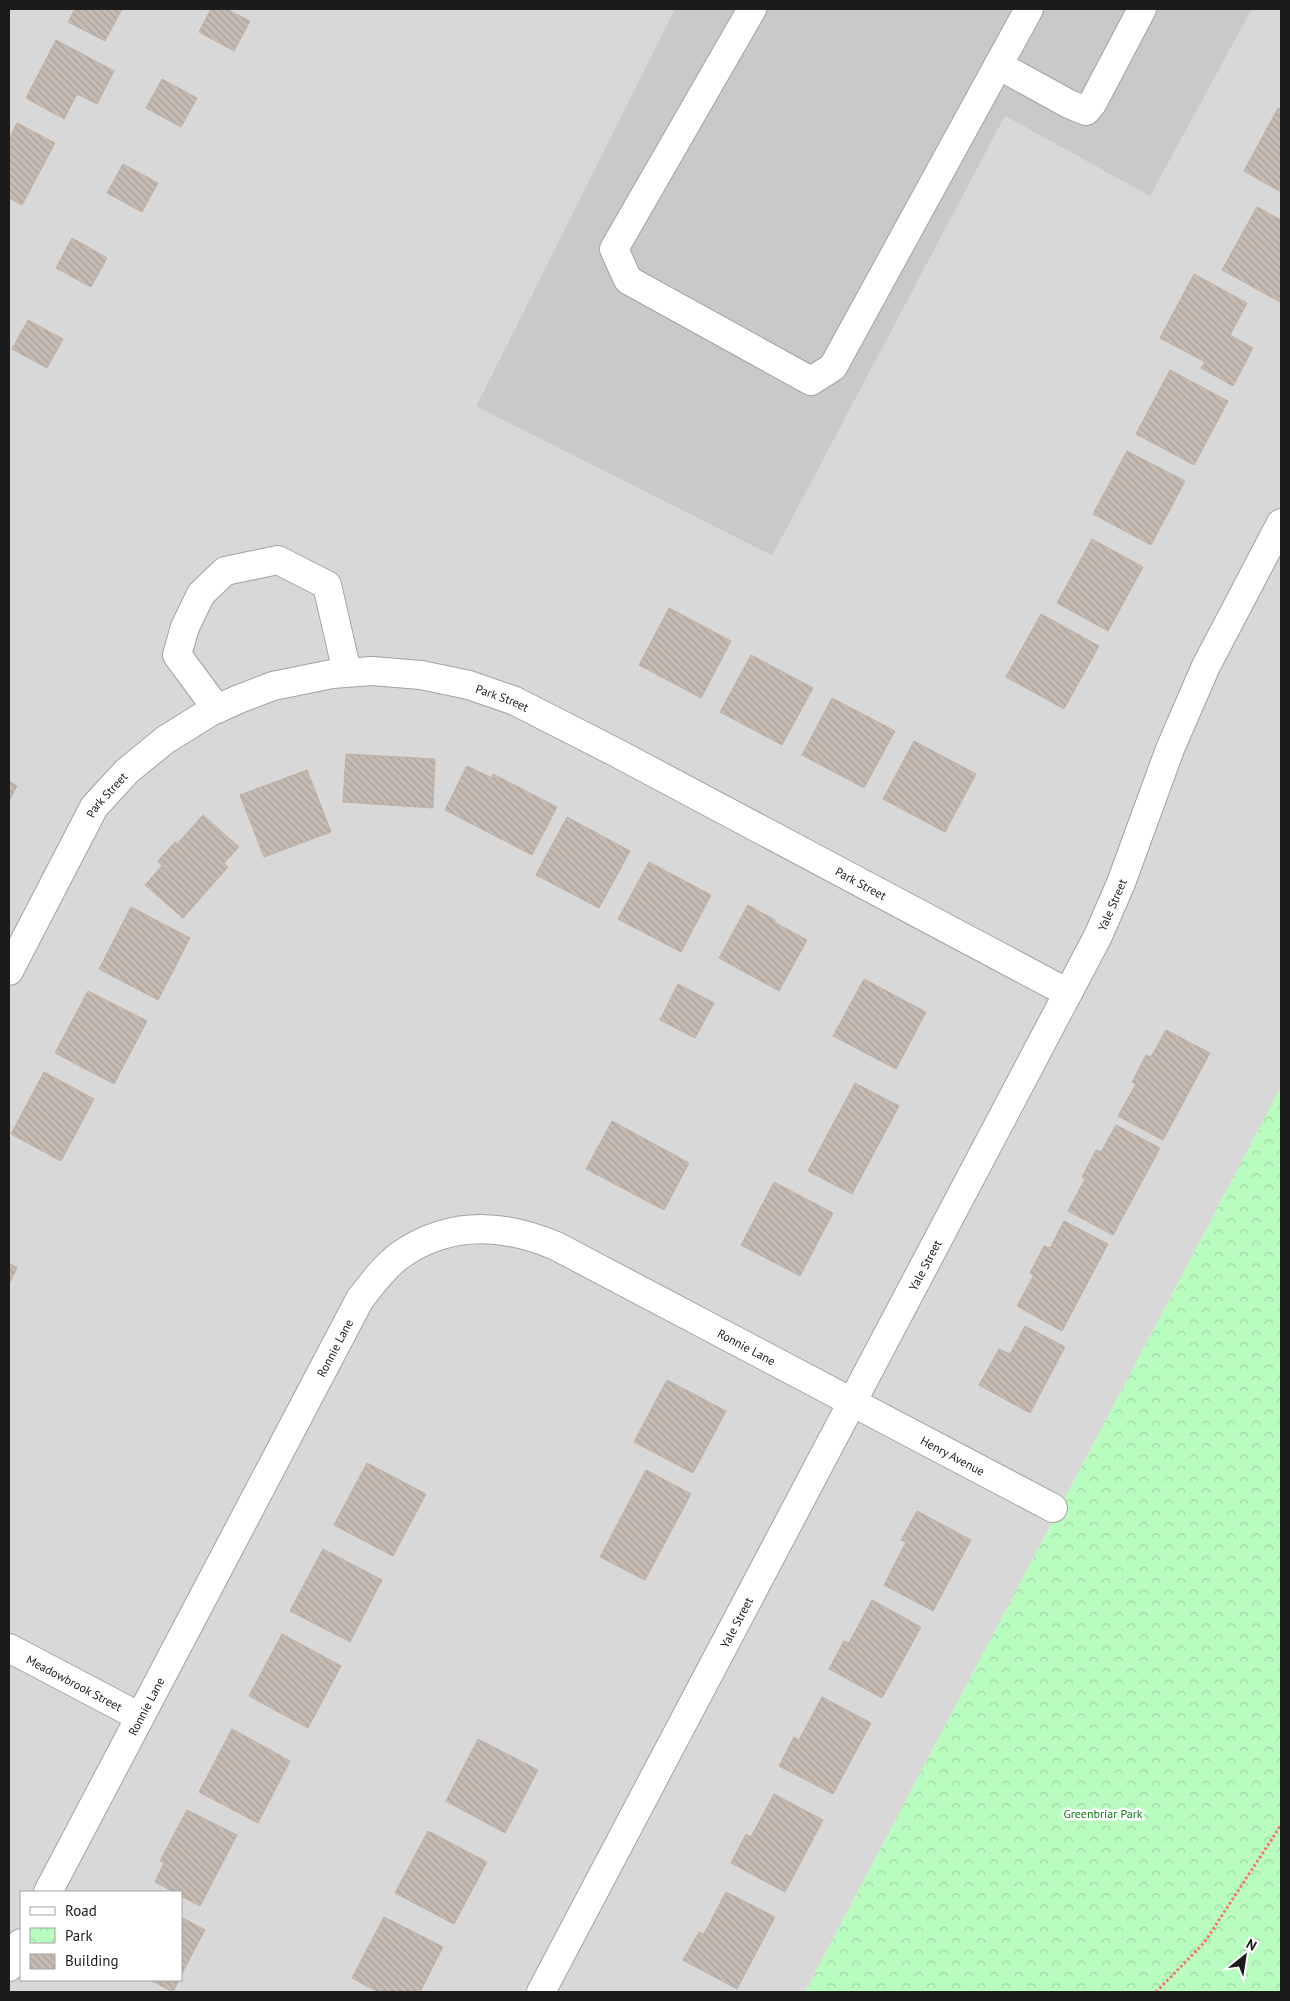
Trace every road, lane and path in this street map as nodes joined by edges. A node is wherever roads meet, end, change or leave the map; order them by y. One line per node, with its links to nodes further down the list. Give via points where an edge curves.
1 (752, 9): 4 (street, via 614,248 628,280 810,381 833,368)
2 (1029, 9): 4 (street)
3 (1142, 9): 4 (street, via 1086,111)
4 (998, 65)
5 (1281, 523): 9 (street, Yale Street, via 1206,666 1170,749 1121,883)
6 (347, 672): 7 (street, Park Street, via 274,686); 7 (street, via 327,585 278,560 225,571 202,594 185,627 177,655); 9 (street, Park Street, via 421,675 469,685 515,701)
7 (217, 709): 8 (street, Park Street, via 164,740 127,771 94,807)
8 (9, 971)
9 (1068, 993): 10 (street, Yale Street)
10 (854, 1402): 11 (street, Henry Avenue); 13 (street, Ronnie Lane, via 535,1237 503,1230 471,1229 439,1234 398,1257 379,1274 360,1299); 18 (street, Yale Street)
11 (1053, 1508)
12 (9, 1648): 13 (street, Meadowbrook Street)
13 (140, 1717): 15 (street, Ronnie Lane)
14 (1281, 1825): 19 (path, via 1204,1943)
15 (49, 1891)
16 (20, 1945): 17 (street)
17 (9, 1967)
18 (541, 1992)
19 (1156, 1992)

